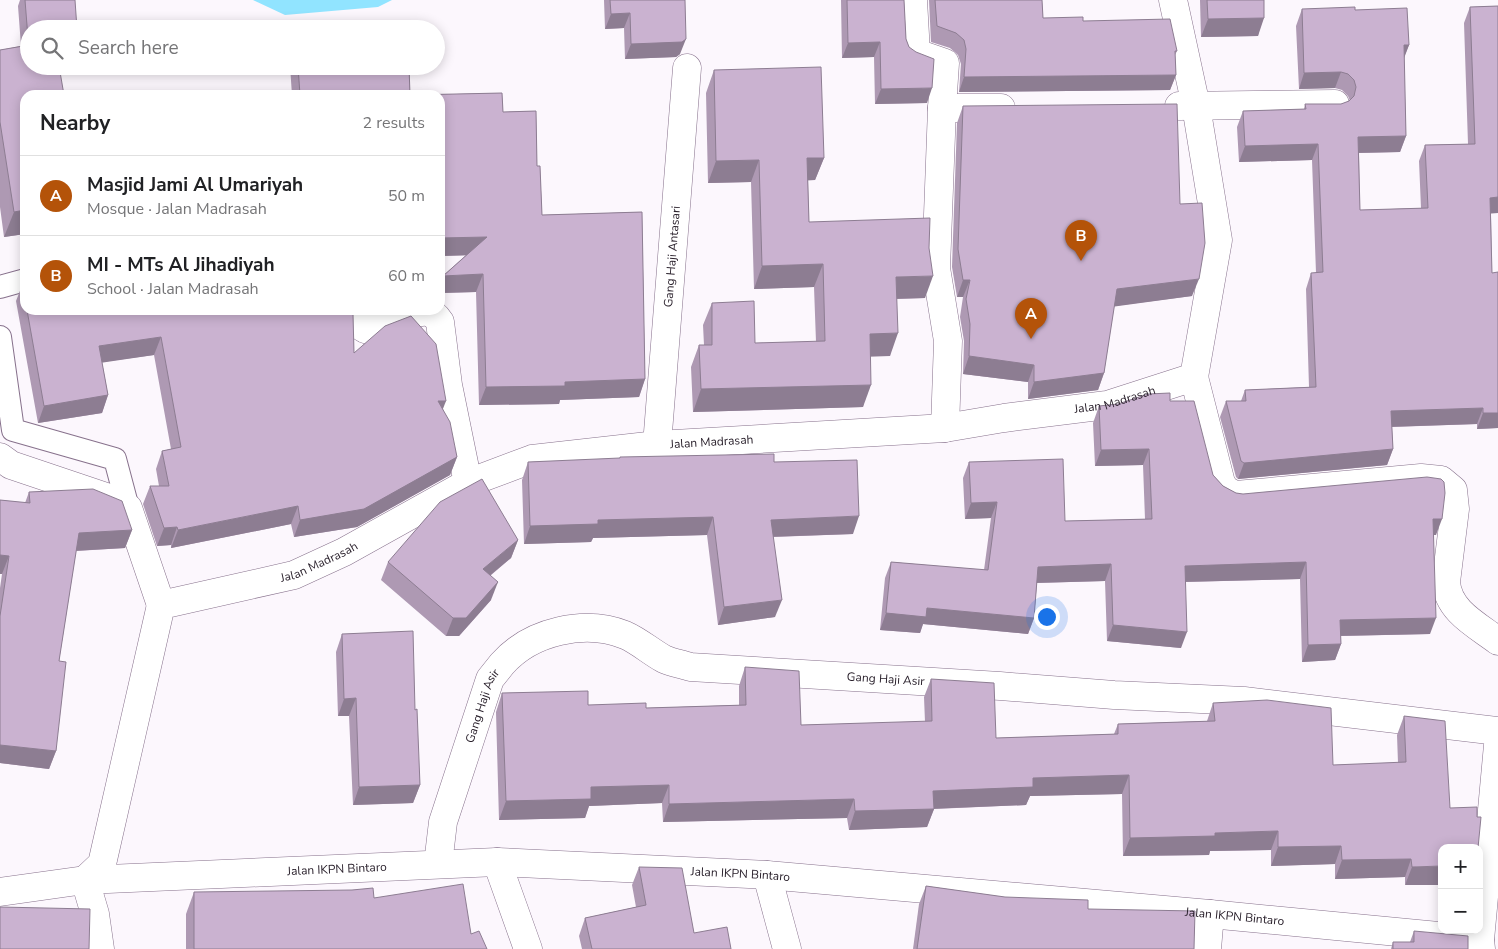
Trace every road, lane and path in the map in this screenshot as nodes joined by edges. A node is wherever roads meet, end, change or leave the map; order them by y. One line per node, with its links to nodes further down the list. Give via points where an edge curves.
1 (913, 0): 7 (street, via 916,53 945,63)
2 (1173, 0): 6 (street)
3 (687, 68): 17 (street, Gang Haji Antasari)
4 (1335, 104): 6 (street)
5 (1157, 106): 6 (street)
6 (1196, 106): 15 (street, via 1218,240)
7 (942, 108): 8 (street); 16 (street, via 936,268 948,342)
8 (1030, 108)
9 (20, 281): 10 (lane)
10 (0, 287)
11 (358, 315): 12 (street, via 361,327 368,330)
12 (414, 315)
13 (435, 315): 19 (street, via 440,322 448,385)
14 (0, 337): 20 (lane, via 13,430 115,460)
15 (1194, 377): 16 (street, Jalan Madrasah, via 1107,404); 22 (street, via 1221,482 1229,493 1236,495 1421,478 1441,480 1452,490 1455,509 1447,593 1459,611)
16 (945, 428): 17 (street, Jalan Madrasah)
17 (657, 445): 19 (street, Jalan Madrasah, via 532,459)
18 (4, 464): 20 (street)
19 (468, 482): 21 (street, Jalan Madrasah, via 344,552 294,575)
20 (117, 503): 21 (street)
21 (161, 605): 28 (street, via 102,864)
22 (1498, 641)
23 (1498, 730): 26 (street, Gang Haji Asir, via 1244,701 690,667 664,659 626,635 602,628 577,628 549,634 524,646 502,663 490,679 443,822)
24 (1498, 745): 31 (street)
25 (497, 862): 26 (street, Jalan IKPN Bintaro); 27 (street, Jalan IKPN Bintaro); 33 (street)
26 (438, 864): 28 (street, Jalan IKPN Bintaro)
27 (767, 875): 30 (street, Jalan IKPN Bintaro); 34 (street)
28 (85, 880): 29 (street, Jalan IKPN Bintaro); 32 (street, via 95,914)
29 (0, 892)
30 (1210, 914): 31 (street, Jalan IKPN Bintaro); 35 (street)
31 (1481, 944)
32 (100, 949)
33 (528, 949)
34 (787, 949)
35 (1207, 949)

